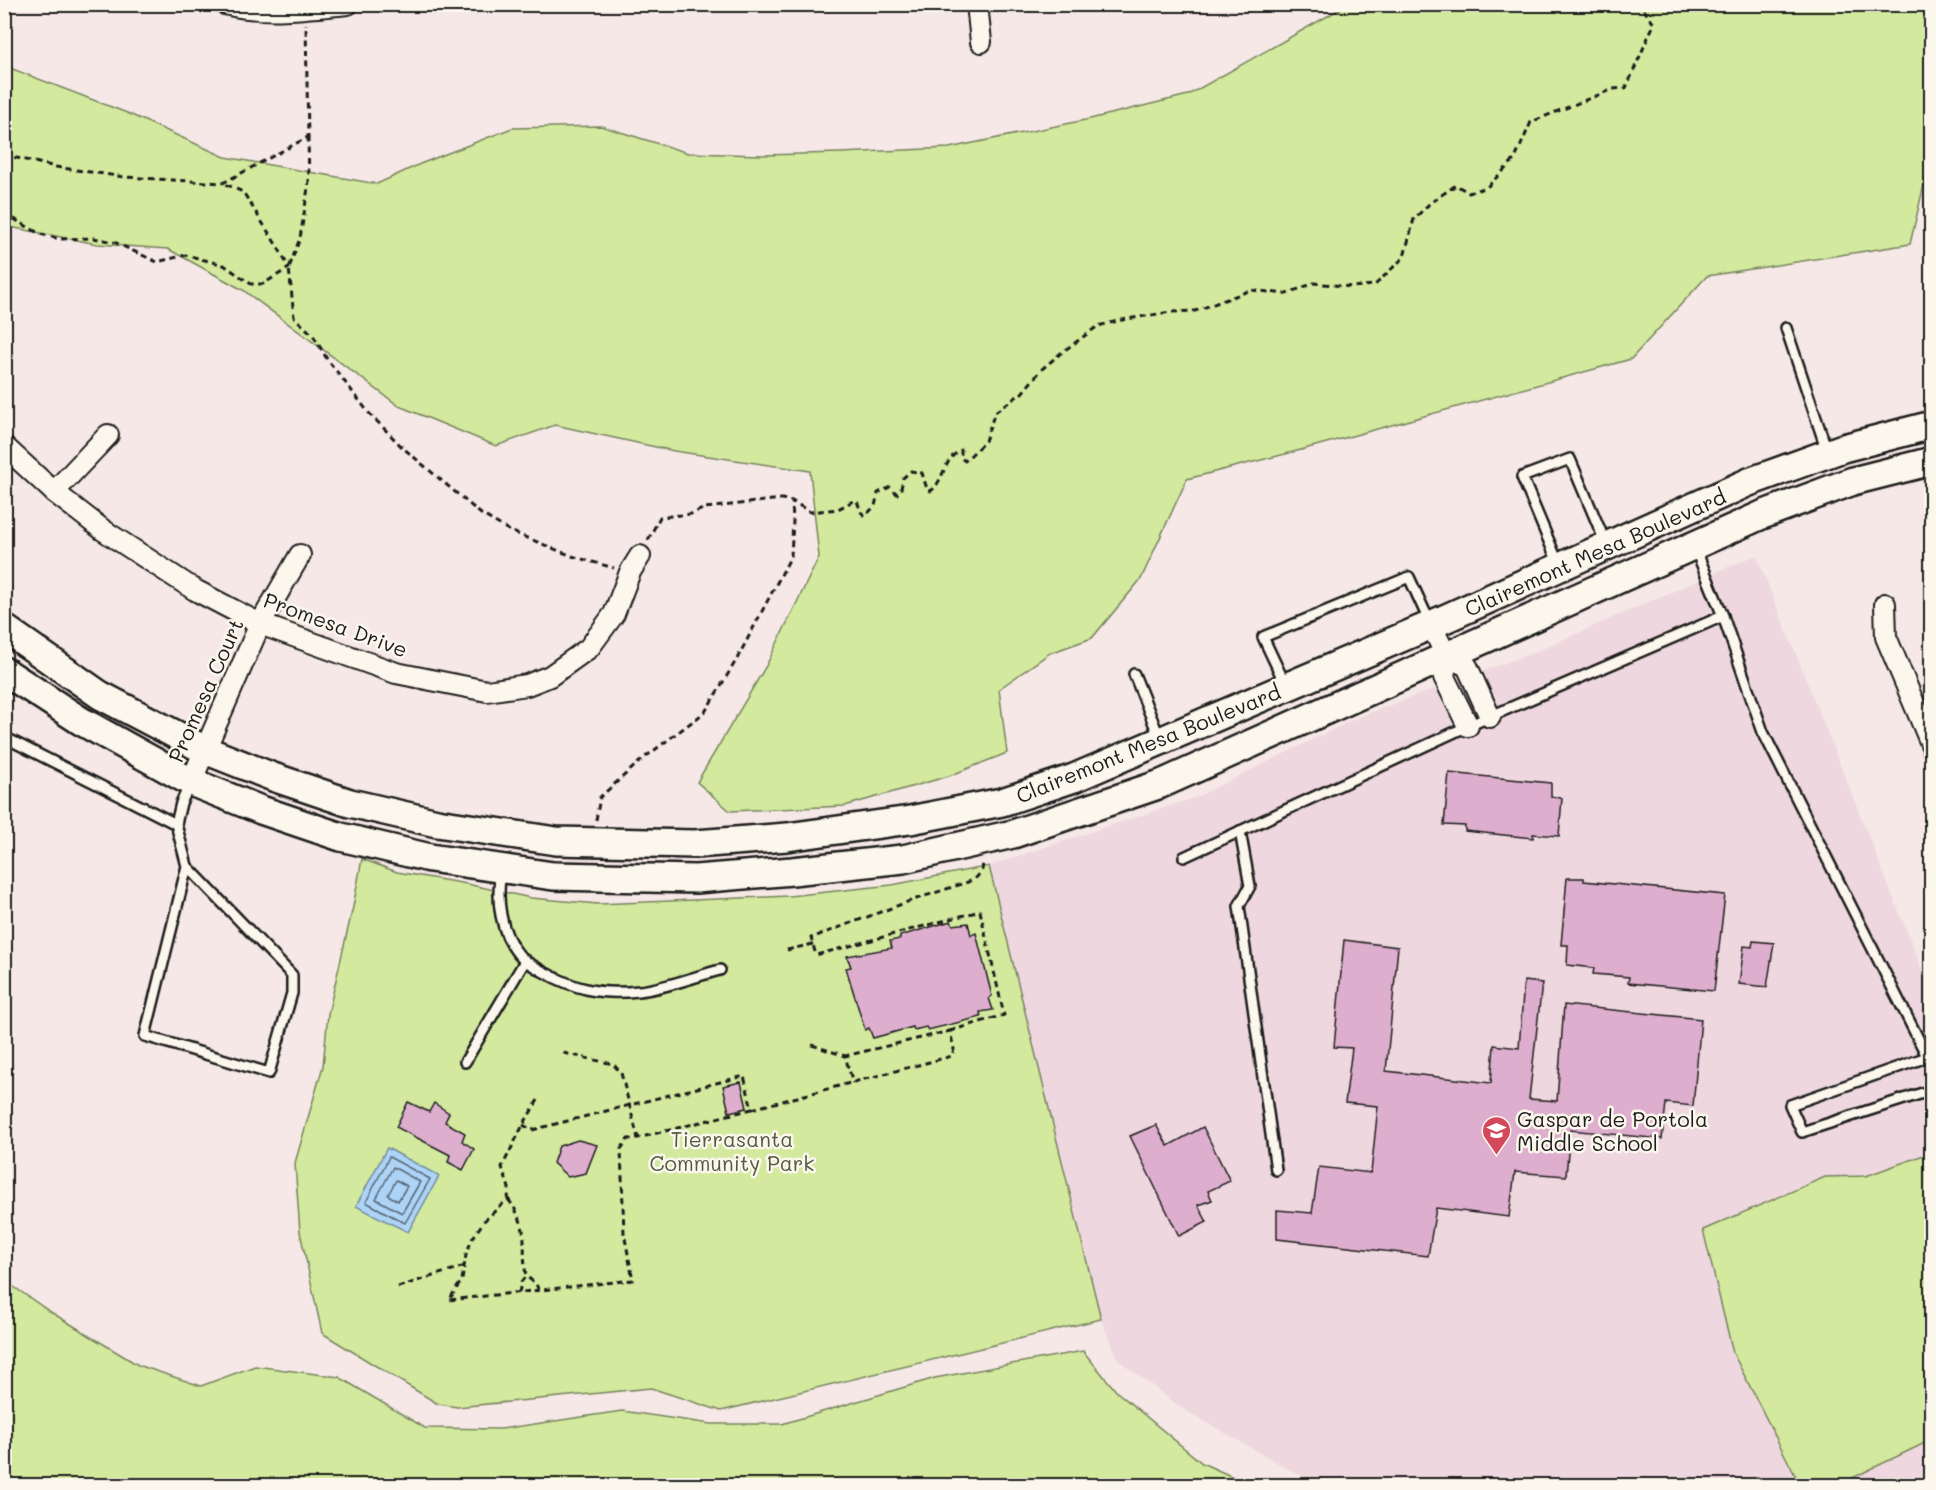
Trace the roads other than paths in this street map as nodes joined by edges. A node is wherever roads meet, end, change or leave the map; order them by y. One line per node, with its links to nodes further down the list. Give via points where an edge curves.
1 (225, 4): 2 (street, via 279,11)
2 (348, 4)
3 (977, 4): 4 (street)
4 (981, 42)
5 (1786, 328): 9 (lane)
6 (1932, 425): 9 (main road, Clairemont Mesa Boulevard)
7 (108, 435): 11 (street)
8 (4, 446): 11 (street, Promesa Drive)
9 (1828, 453): 13 (main road, Clairemont Mesa Boulevard, via 1749,482)
10 (1932, 461): 12 (main road, Clairemont Mesa Boulevard, via 1853,482)
11 (54, 492): 19 (street, Promesa Drive, via 103,530 195,590)
12 (1694, 545): 18 (lane); 22 (main road, Clairemont Mesa Boulevard)
13 (1607, 546): 16 (main road, Clairemont Mesa Boulevard); 16 (lane, via 1570,459 1522,477)
14 (300, 555): 19 (street, Promesa Court)
15 (635, 564): 19 (street, Promesa Drive, via 614,614 589,648 550,676 527,685 487,691 396,673)
16 (1560, 567): 20 (main road, Clairemont Mesa Boulevard)
17 (1885, 604): 30 (street, via 1886,637)
18 (1723, 616): 26 (lane); 42 (lane, via 1763,732)
19 (260, 624): 31 (street, Promesa Court)
20 (1431, 625): 22 (street); 25 (main road, Clairemont Mesa Boulevard); 25 (lane, via 1409,576 1263,637)
21 (4, 628): 31 (main road, Clairemont Mesa Boulevard, via 100,695)
22 (1447, 657): 26 (street, via 1467,666); 27 (street, via 1444,677); 38 (main road, Clairemont Mesa Boulevard, via 1161,784 1013,834 903,859 696,879 553,876)
23 (4, 671): 32 (main road, Clairemont Mesa Boulevard)
24 (1134, 674): 29 (lane)
25 (1287, 688): 29 (main road, Clairemont Mesa Boulevard)
26 (1490, 717): 27 (lane)
27 (1468, 726): 34 (lane)
28 (4, 737): 33 (lane)
29 (1161, 741): 35 (main road, Clairemont Mesa Boulevard, via 1074,778 1002,802 910,820 787,837 695,844)
30 (1932, 746)
31 (205, 750): 32 (street, Promesa Court); 35 (main road, Clairemont Mesa Boulevard, via 350,803 436,824)
32 (190, 782): 33 (lane); 38 (main road, Clairemont Mesa Boulevard, via 340,837)
33 (176, 824): 37 (lane)
34 (1240, 831): 36 (lane); 44 (lane, via 1250,886 1239,906)
35 (556, 841): 38 (main road, via 526,847 505,860)
36 (1184, 857)
37 (188, 867): 37 (lane, via 292,975 292,993 269,1073 145,1036)
38 (502, 870): 39 (lane, via 498,905 507,934)
39 (525, 961): 40 (lane, via 583,990 612,993 643,991); 41 (lane)
40 (720, 970)
41 (465, 1062)
42 (1929, 1062): 43 (lane, via 1790,1105 1802,1132)
43 (1932, 1090)
44 (1275, 1170)

